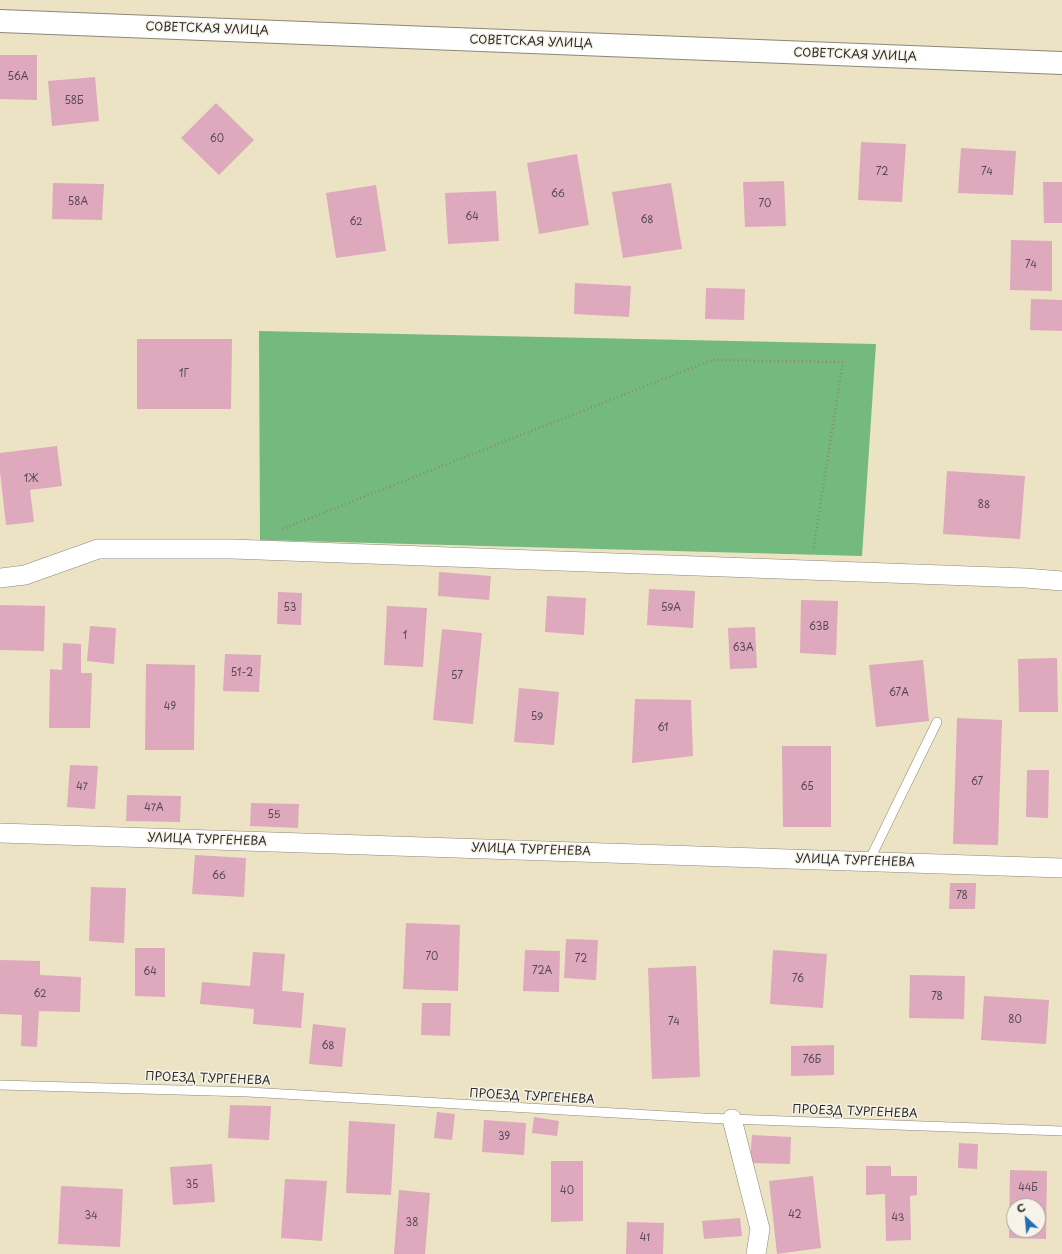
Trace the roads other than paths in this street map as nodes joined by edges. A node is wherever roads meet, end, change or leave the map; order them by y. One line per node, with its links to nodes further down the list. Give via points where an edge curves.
1 (0, 21): 2 (street, СОВЕТСКАЯ УЛИЦА)
2 (1062, 63)
3 (0, 578): 4 (street, via 25,575 98,549 232,549)
4 (1062, 581)
5 (937, 722): 7 (lane)
6 (0, 833): 7 (street, УЛИЦА ТУРГЕНЕВА)
7 (869, 861): 8 (street, УЛИЦА ТУРГЕНЕВА)
8 (1062, 868)
9 (0, 1085): 10 (lane, ПРОЕЗД ТУРГЕНЕВА, via 255,1093)
10 (732, 1119): 11 (lane, ПРОЕЗД ТУРГЕНЕВА); 12 (street, via 760,1229)
11 (1062, 1131)
12 (756, 1254)

